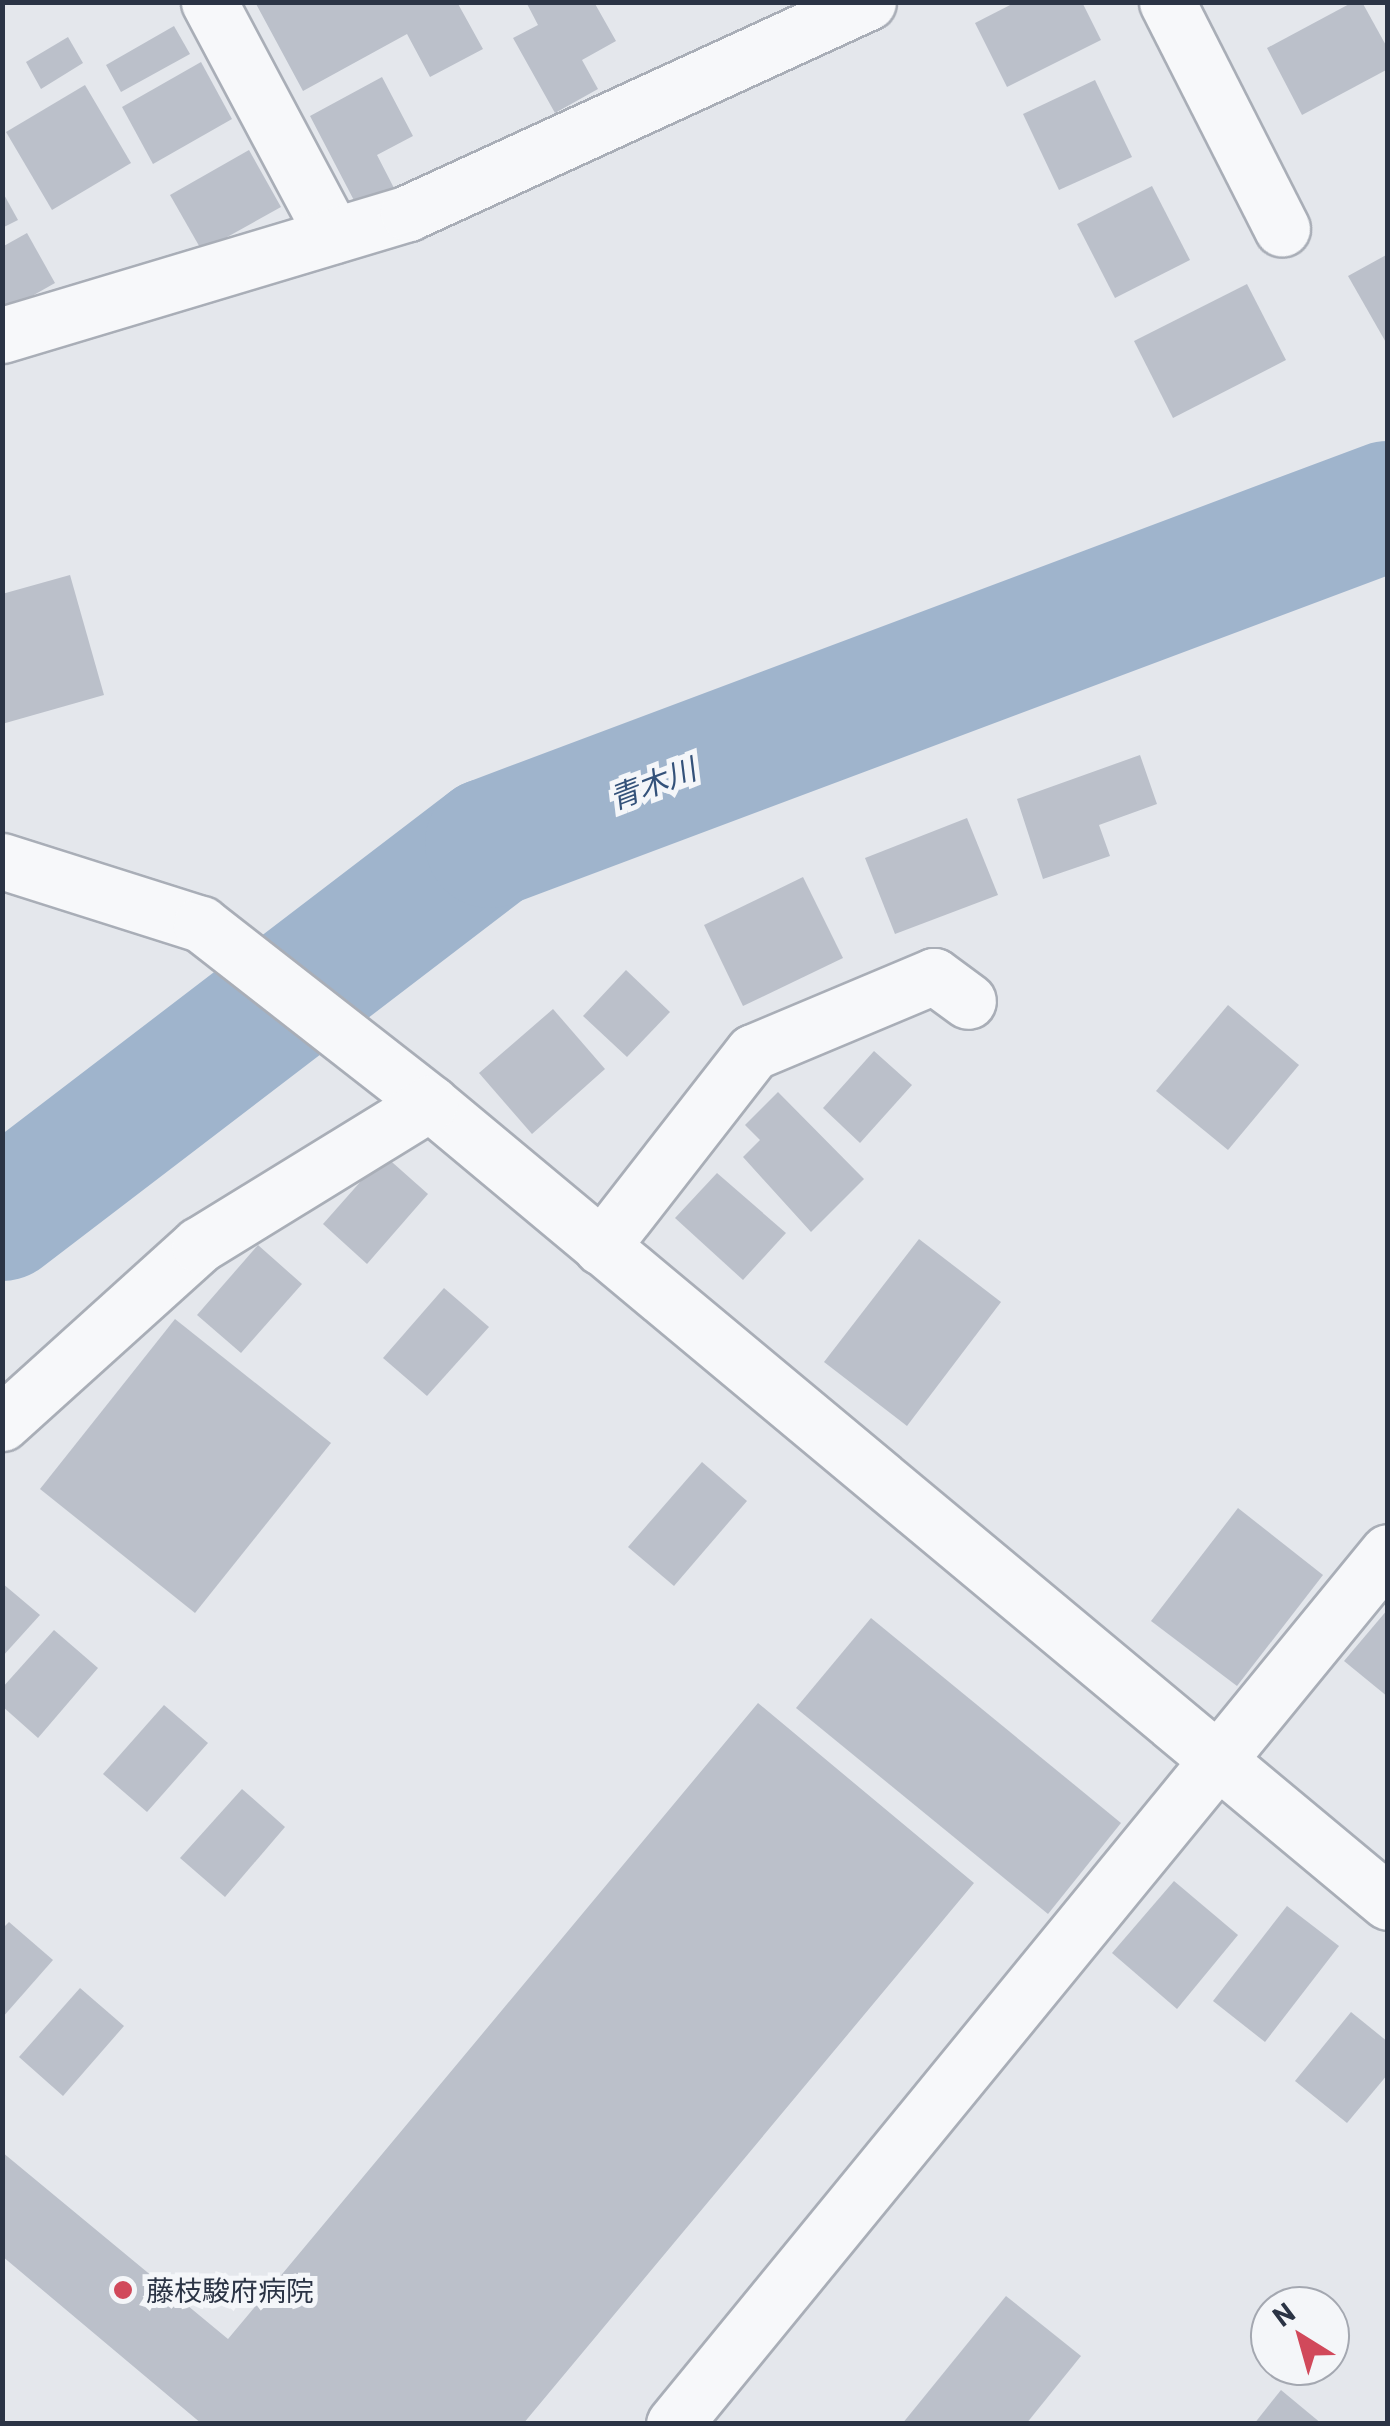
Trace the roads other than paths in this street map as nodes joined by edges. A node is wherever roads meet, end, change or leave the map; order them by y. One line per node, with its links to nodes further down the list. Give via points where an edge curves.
1 (210, 2): 5 (street)
2 (868, 2): 5 (street, via 408,213)
3 (1167, 2): 4 (street)
4 (1282, 228)
5 (334, 235): 6 (street)
6 (2, 336)
7 (8, 878): 9 (street, via 201,924)
8 (968, 1001): 10 (street, via 934,976 752,1052)
9 (430, 1103): 10 (street); 11 (street, via 199,1245)
10 (601, 1247): 13 (street)
11 (2, 1423)
12 (1388, 1552): 13 (street)
13 (1216, 1763): 14 (street); 15 (street)
14 (1388, 1902)
15 (674, 2424)

